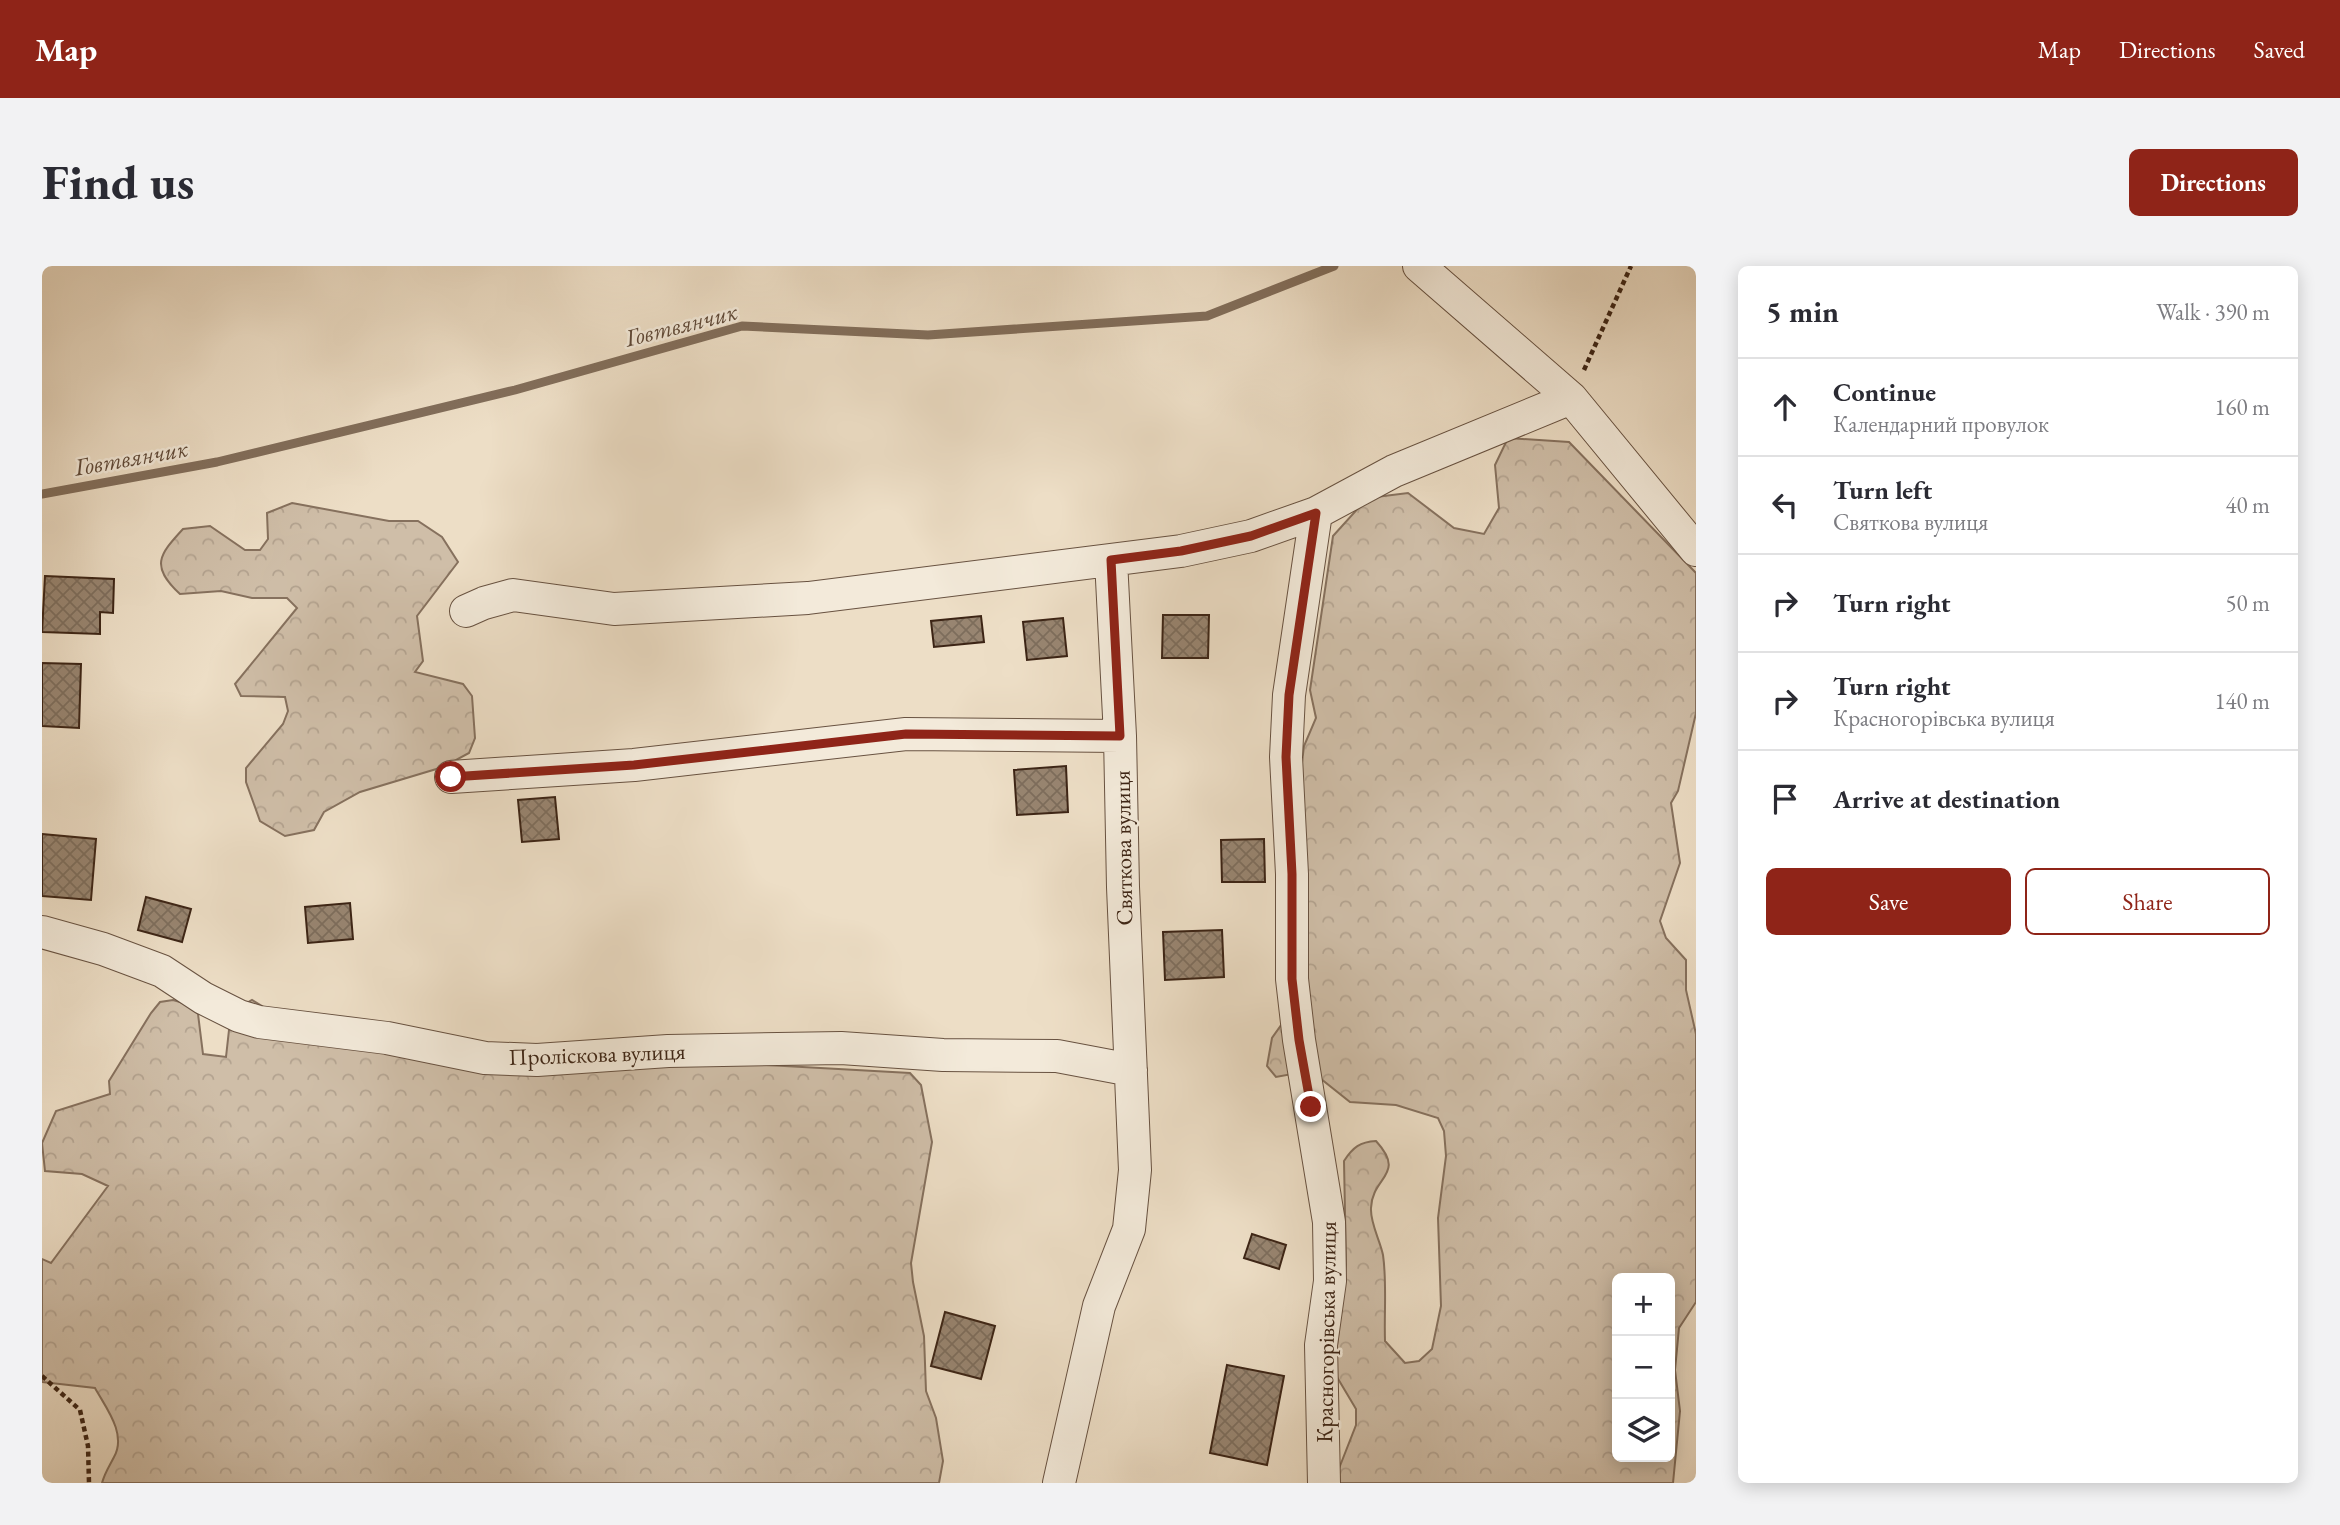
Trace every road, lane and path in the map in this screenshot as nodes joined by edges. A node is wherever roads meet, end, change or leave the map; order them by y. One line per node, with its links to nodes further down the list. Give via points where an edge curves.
1 (1419, 266): 3 (street)
2 (1631, 266): 3 (path)
3 (1571, 398): 4 (street, via 1394,471); 5 (street)
4 (1316, 513): 6 (street, via 1251,536); 15 (street, Красногорівська вулиця, via 1289,695 1286,757 1292,979 1329,1222 1331,1281 1321,1345)
5 (1696, 550)
6 (1111, 560): 7 (street, via 808,598 614,609 513,595); 8 (street, Святкова вулиця)
7 (466, 611)
8 (1120, 736): 9 (street, via 906,734 634,765); 11 (street, Святкова вулиця)
9 (451, 777)
10 (42, 932): 11 (street, Проліскова вулиця, via 162,971 203,998 259,1022 375,1036 485,1058 841,1048 1057,1056)
11 (1131, 1070): 14 (street, Святкова вулиця, via 1136,1170 1129,1229 1099,1306)
12 (42, 1376): 13 (path, via 80,1410 88,1446)
13 (89, 1483)
14 (1059, 1483)
15 (1324, 1483)

